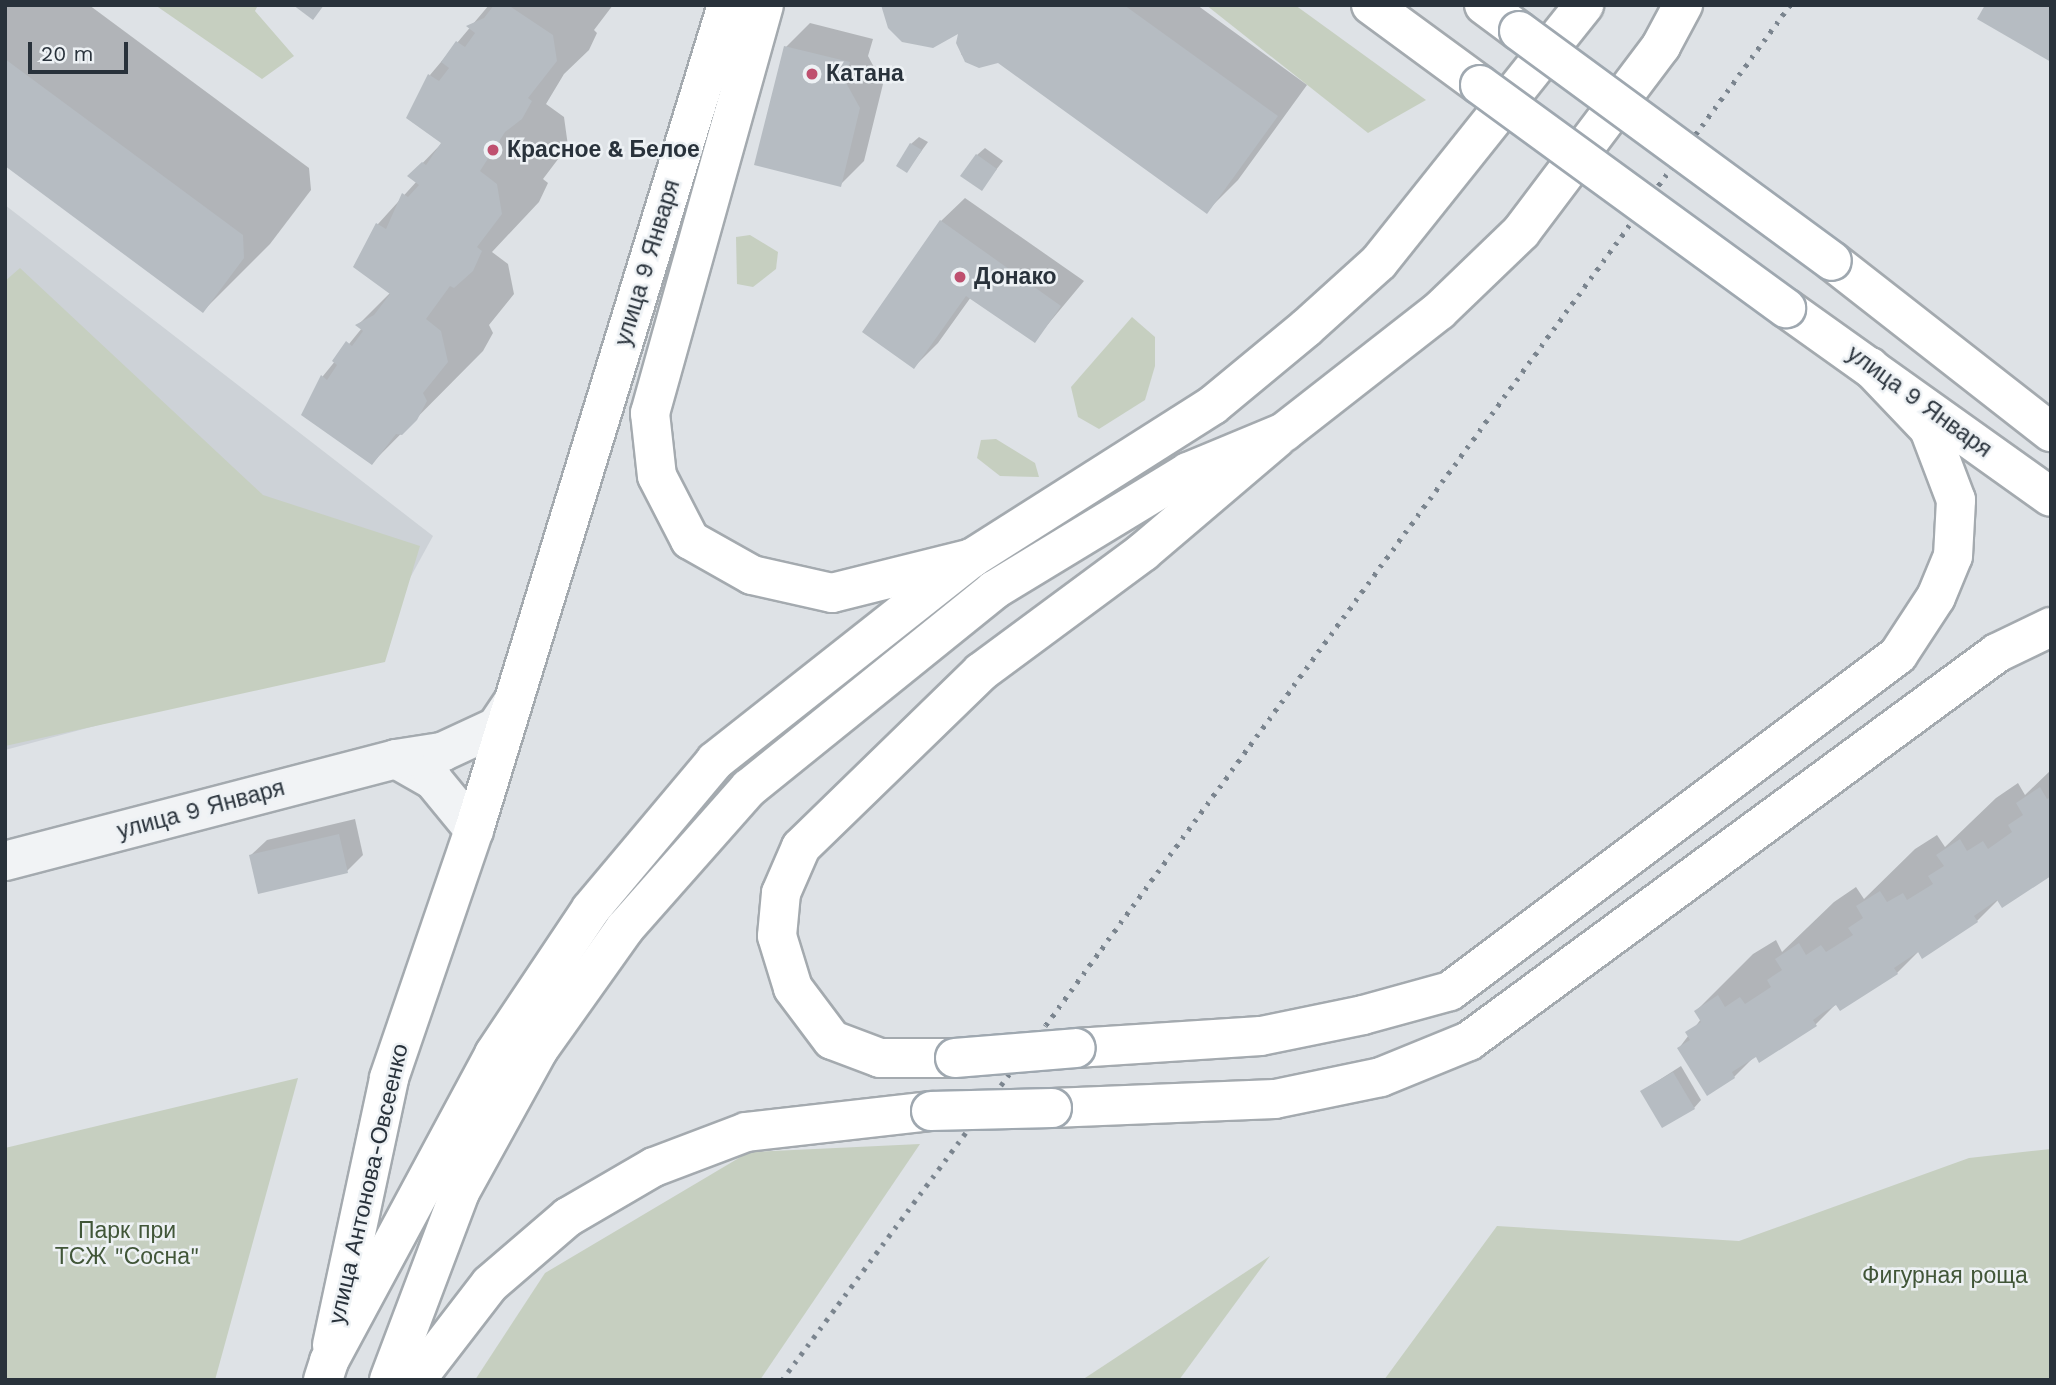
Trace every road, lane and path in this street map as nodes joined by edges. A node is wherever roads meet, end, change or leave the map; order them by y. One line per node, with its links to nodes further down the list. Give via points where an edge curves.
1 (727, 5): 15 (main road, улица 9 Января)
2 (764, 5): 13 (main road, via 650,413 657,476 690,540 752,575 832,593)
3 (1371, 5): 7 (main road, улица 9 Января, bridge)
4 (1484, 5): 8 (main road, bridge)
5 (1584, 5): 13 (main road, via 1370,270 1213,405)
6 (1684, 5): 10 (main road, via 1661,46 1521,232 1439,311)
7 (1870, 367): 10 (main road, bridge, via 1929,429 1956,500 1953,555 1936,597 1898,655 1450,991 1261,1036 955,1058 880,1058 832,1040 793,988 777,936 781,892 801,847 981,673 1143,552); 12 (main road, улица 9 Января)
8 (1970, 367): 9 (main road); 11 (main road)
9 (2051, 411)
10 (1284, 432): 20 (main road, via 1188,472 994,590 749,788 625,928 539,1049 460,1192)
11 (2051, 432)
12 (2051, 497)
13 (972, 558): 19 (main road, via 715,761 591,909 494,1054)
14 (2051, 627): 21 (main road, bridge, via 1997,653 1469,1041 1381,1077 1275,1099 931,1111 746,1132 653,1167 568,1217 490,1284)
15 (513, 702): 16 (street, улица 9 Января, via 496,727 474,739 442,752); 17 (main road, улица Антонова-Овсеенко)
16 (396, 759): 17 (street, via 433,780); 18 (street, улица 9 Января)
17 (474, 830): 19 (main road, улица Антонова-Овсеенко, via 389,1078)
18 (5, 861)
19 (326, 1370)
20 (389, 1380)
21 (416, 1380)

